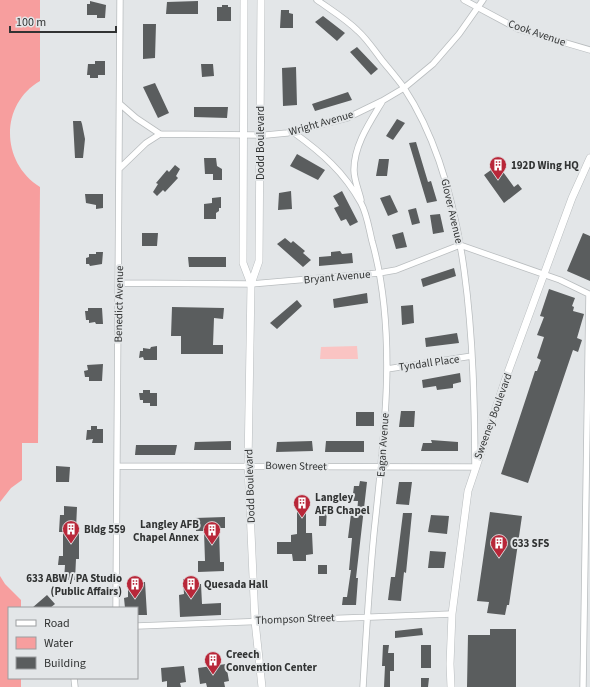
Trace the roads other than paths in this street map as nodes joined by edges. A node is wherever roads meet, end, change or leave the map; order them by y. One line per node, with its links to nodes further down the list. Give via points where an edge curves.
1 (120, 0): 11 (street, Benedict Avenue)
2 (244, 0): 14 (street, Dodd Boulevard)
3 (261, 0): 15 (street, Dodd Boulevard)
4 (317, 0): 9 (street, Glover Avenue, via 359,31)
5 (464, 0): 7 (street, Cook Avenue)
6 (483, 0): 7 (street, Wright Avenue)
7 (478, 9): 8 (street, Cook Avenue, via 518,28); 9 (street, Wright Avenue, via 433,64)
8 (590, 50)
9 (404, 88): 10 (street, Wright Avenue); 19 (street, Glover Avenue, via 429,135 445,179)
10 (382, 101): 12 (street, Wright Avenue, via 347,118); 18 (street, Eagan Avenue, via 364,132 357,154 354,170)
11 (120, 104): 13 (street); 17 (street, Benedict Avenue)
12 (293, 132): 15 (street, Wright Avenue); 18 (street, Eagan Avenue, via 319,150 340,171)
13 (160, 134): 14 (street, Wright Avenue); 17 (street, via 146,143)
14 (243, 134): 15 (street, Wright Avenue); 23 (street, Dodd Boulevard, via 243,263)
15 (260, 135): 23 (street, Dodd Boulevard, via 259,261)
16 (590, 158): 21 (street, Sweeney Boulevard, via 572,198)
17 (119, 169): 22 (street, Benedict Avenue)
18 (362, 204): 20 (street, Eagan Avenue)
19 (460, 245): 20 (street, Bryant Avenue, via 396,270); 21 (street); 24 (street, Glover Avenue)
20 (379, 273): 23 (street, Bryant Avenue); 25 (street, Eagan Avenue)
21 (544, 276): 29 (street, Sweeney Boulevard); 38 (street, via 560,280 589,294)
22 (119, 283): 23 (street, Bryant Avenue); 27 (street, Benedict Avenue)
23 (251, 284): 26 (street, Dodd Boulevard)
24 (472, 356): 25 (street, Tyndall Place); 29 (street, Glover Avenue)
25 (387, 369): 28 (street, Eagan Avenue)
26 (248, 465): 27 (street, Bowen Street); 28 (street, Bowen Street); 33 (street, Dodd Boulevard)
27 (117, 466): 30 (street, Benedict Avenue)
28 (382, 467): 29 (street, Bowen Street); 32 (street, Eagan Avenue)
29 (475, 467): 31 (street, Sweeney Boulevard, via 468,491)
30 (116, 607)
31 (452, 614): 32 (street, Thompson Street); 37 (street, Sweeney Boulevard)
32 (366, 616): 33 (street, Thompson Street); 36 (street, Eagan Avenue)
33 (255, 621): 34 (street, Thompson Street); 35 (street, Dodd Boulevard)
34 (138, 626)
35 (262, 687)
36 (363, 687)
37 (451, 687)
38 (583, 687)

